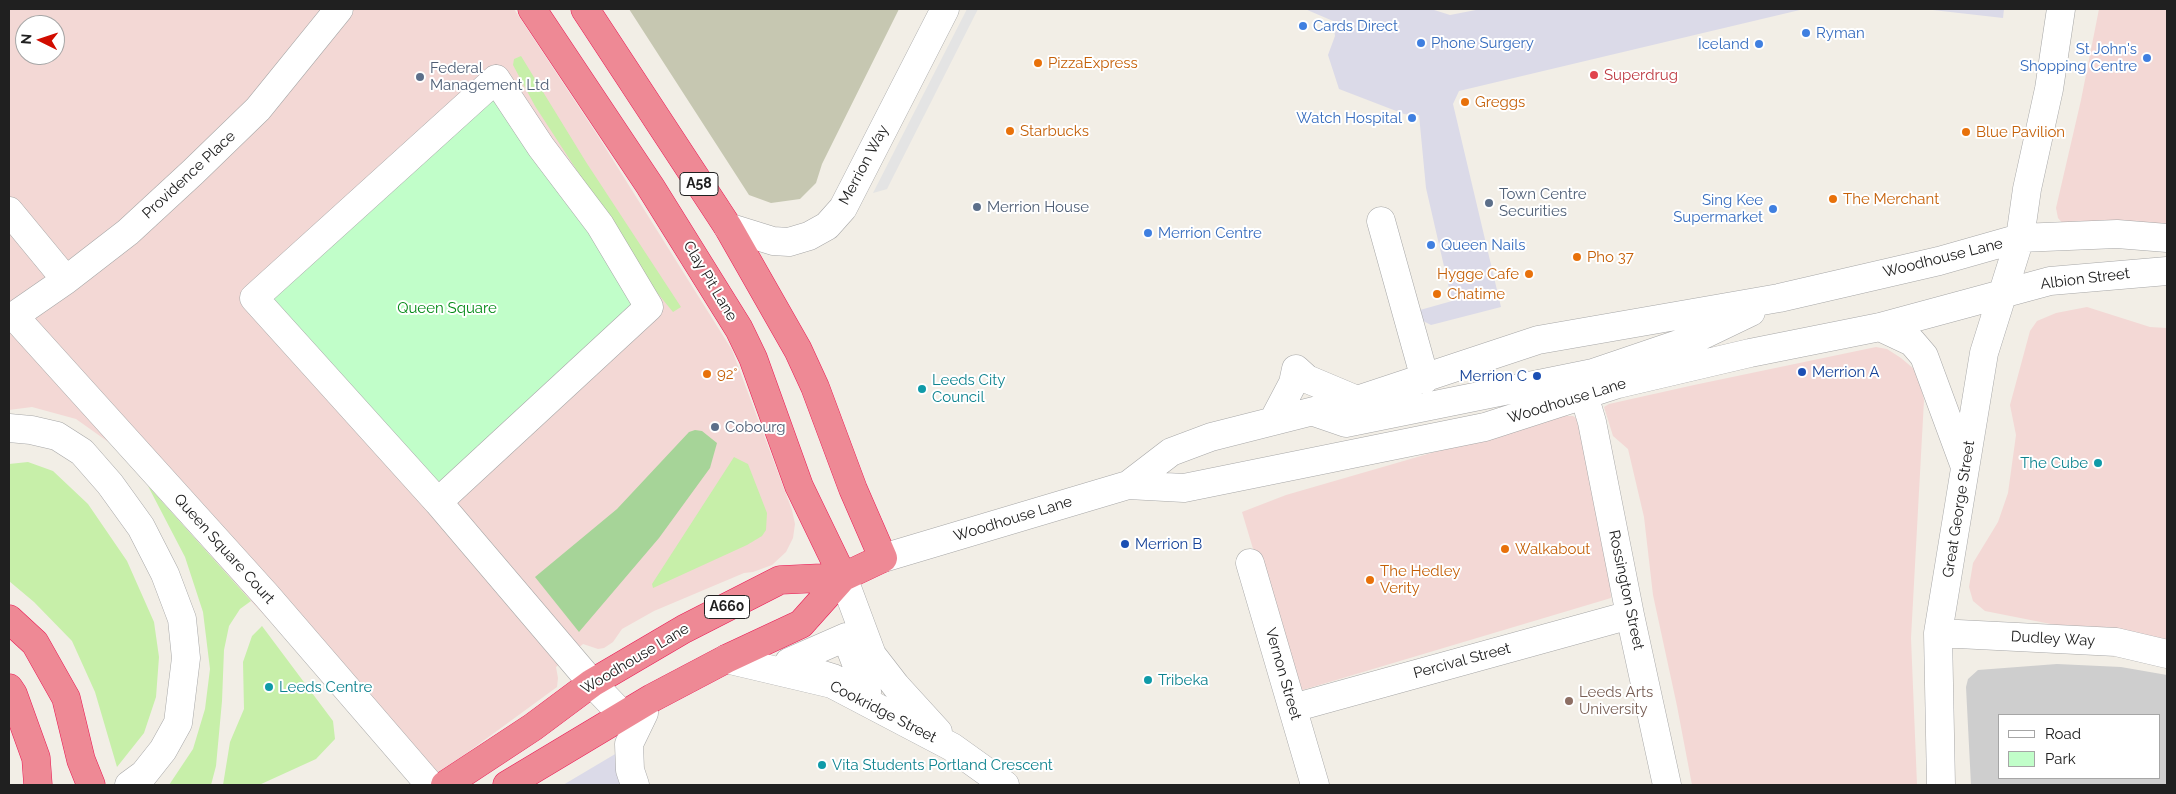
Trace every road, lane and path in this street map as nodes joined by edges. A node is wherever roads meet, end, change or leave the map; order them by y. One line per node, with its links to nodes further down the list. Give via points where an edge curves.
1 (339, 9): 12 (street, Providence Place, via 258,109 128,232)
2 (532, 9): 28 (highway, Clay Pit Lane / A58, via 660,202 739,329 754,358 799,486)
3 (585, 9): 8 (highway, A58)
4 (945, 9): 8 (street, Merrion Way, via 843,208 827,226 789,242 773,241)
5 (2061, 9): 9 (street, Great George Street, via 2049,89 2026,189)
6 (9, 211): 12 (street)
7 (1381, 221): 17 (street)
8 (728, 227): 26 (highway, A58, via 798,350)
9 (2020, 238): 10 (street, via 2117,234); 13 (street, Great George Street); 14 (street, Woodhouse Lane, via 1939,261)
10 (2167, 238)
11 (2167, 271): 13 (street, Albion Street, via 2050,281)
12 (66, 280): 15 (street, Providence Place)
13 (2003, 293): 16 (street, Woodhouse Lane); 23 (street, Great George Street, via 1984,353)
14 (1779, 298): 17 (street, Woodhouse Lane, via 1538,340); 20 (street, Woodhouse Lane, via 1699,337 1593,373 1346,423)
15 (14, 316): 43 (street, Queen Square Court, via 260,588)
16 (1880, 327): 18 (street, Woodhouse Lane, via 1750,353); 23 (street, via 1912,342 1924,356)
17 (1425, 379): 19 (street, Woodhouse Lane)
18 (1584, 395): 24 (street, Woodhouse Lane, via 1485,427 1226,480 1184,488); 29 (street, Rossington Street)
19 (1357, 400): 20 (street, Woodhouse Lane); 21 (street, via 1307,379 1296,369 1293,383)
20 (1314, 412): 21 (street, Woodhouse Lane)
21 (1273, 421): 24 (street, Woodhouse Lane, via 1211,437 1171,452)
22 (16, 434): 42 (street, via 57,436 82,452 110,484 145,535 165,574 182,619 186,658 178,723 163,750 144,774)
23 (1965, 469): 31 (street, Great George Street)
24 (1128, 485): 26 (street, Woodhouse Lane)
25 (438, 502): 25 (street, via 254,298 496,79 541,147 600,225 649,307); 34 (street)
26 (883, 558): 28 (highway, Woodhouse Lane / A660)
27 (1250, 563): 36 (street, Vernon Street)
28 (843, 576): 33 (highway, Woodhouse Lane / A660, via 801,624); 34 (highway, Woodhouse Lane / A660, via 780,580 684,629); 38 (street, Cookridge Street, via 872,655)
29 (1630, 615): 36 (street, Percival Street); 49 (street, Rossington Street)
30 (9, 619): 39 (highway, via 35,643 66,698)
31 (1938, 633): 32 (street, Dudley Way, via 2116,642); 50 (street, Great George Street)
32 (2167, 654)
33 (726, 659): 37 (highway, Woodhouse Lane / A660, via 652,698); 38 (street, Cookridge Street, via 832,684)
34 (592, 683): 37 (street); 44 (highway, Woodhouse Lane / A660, via 533,727)
35 (9, 688): 40 (highway, via 36,758)
36 (1293, 708): 48 (street, Vernon Street)
37 (630, 722): 45 (highway, Woodhouse Lane / A660); 46 (street, via 630,770)
38 (952, 747): 47 (street, Cookridge Street)
39 (81, 773): 41 (highway)
40 (38, 785)
41 (91, 785)
42 (129, 785)
43 (430, 785)
44 (445, 785)
45 (507, 785)
46 (635, 785)
47 (1005, 785)
48 (1315, 785)
49 (1667, 785)
50 (1942, 785)

